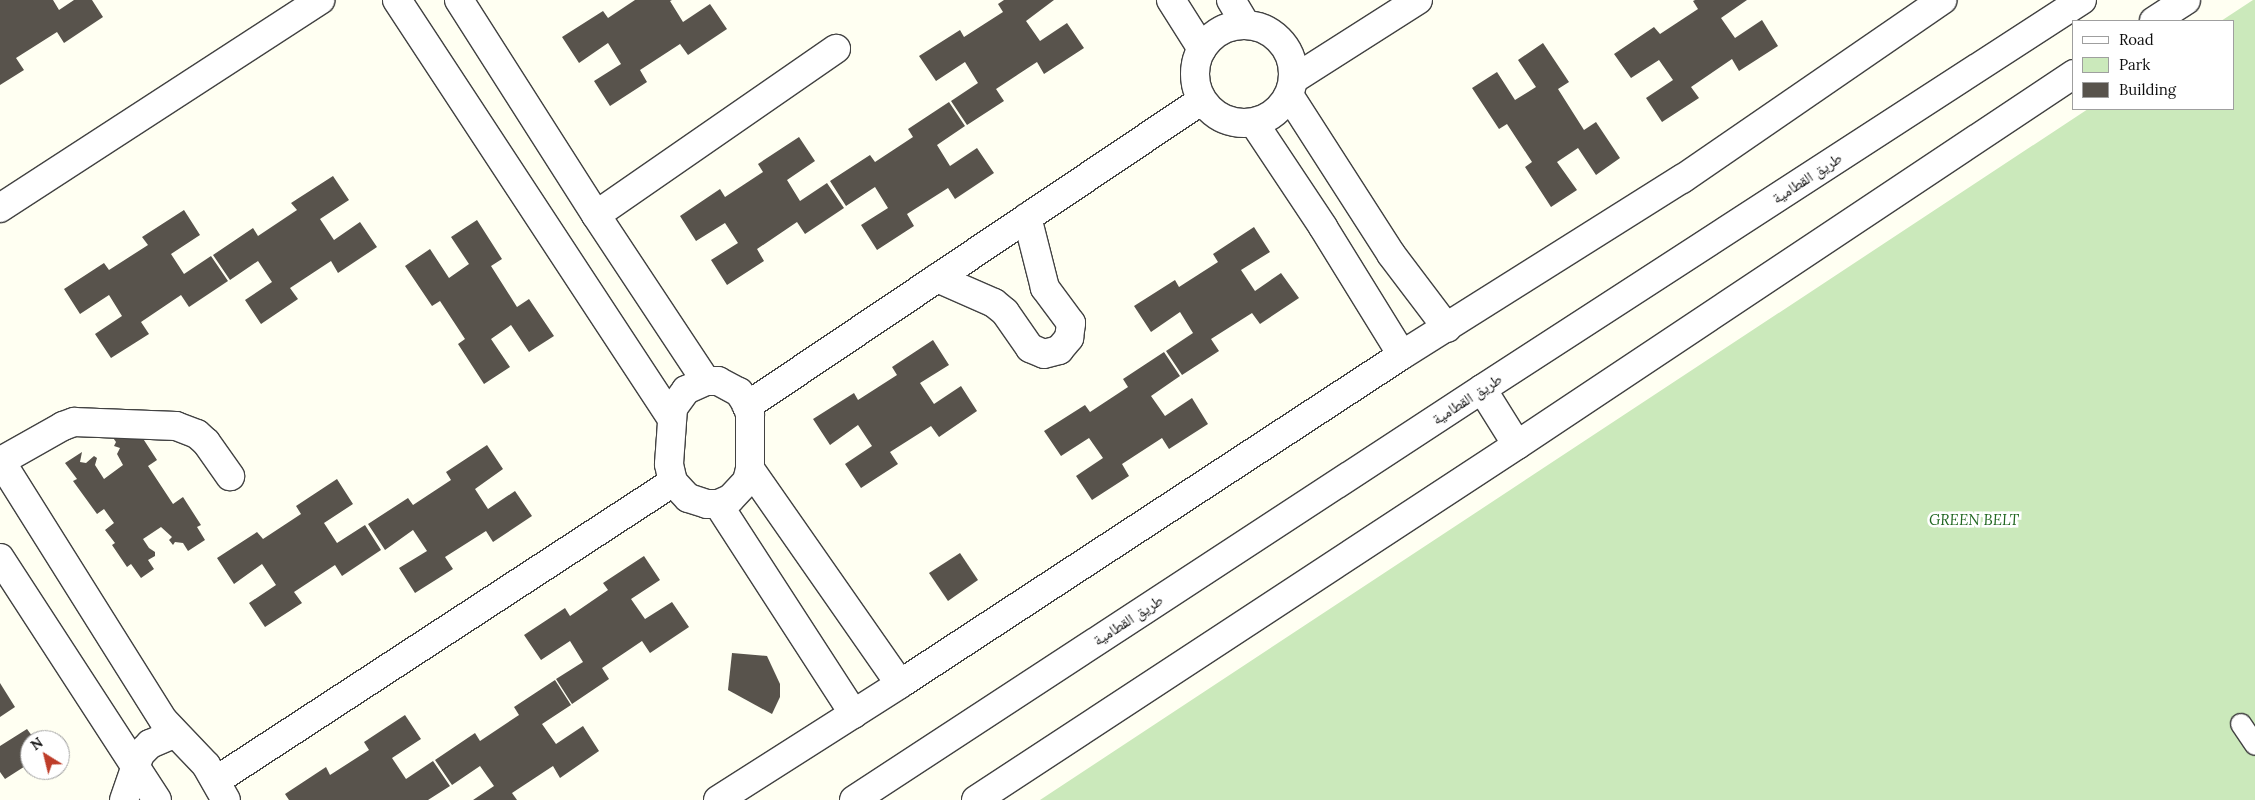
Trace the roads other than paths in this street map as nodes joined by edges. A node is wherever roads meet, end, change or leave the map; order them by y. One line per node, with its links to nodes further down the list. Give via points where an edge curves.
1 (320, 0): 18 (street)
2 (397, 0): 27 (street)
3 (459, 0): 19 (street)
4 (1171, 0): 13 (street)
5 (1231, 0): 11 (street)
6 (1418, 0): 15 (street)
7 (1942, 0): 22 (street, via 1682,179)
8 (2082, 0): 25 (street, طريق القطامية)
9 (2186, 0): 10 (street)
10 (2156, 20)
11 (1246, 24): 13 (street, via 1221,30); 15 (street, via 1272,32 1282,42 1294,66)
12 (836, 48): 19 (street)
13 (1202, 49): 16 (street, via 1195,69 1197,90)
14 (2072, 75): 28 (street)
15 (1292, 87): 17 (street, via 1275,113); 22 (street, via 1386,246)
16 (1202, 100): 17 (street, via 1219,117 1242,124); 20 (street)
17 (1254, 123): 23 (street, via 1323,226)
18 (0, 208)
19 (596, 215): 24 (street)
20 (1026, 218): 21 (street); 21 (street, via 1045,288 1071,323 1069,338 1059,350 1044,354 1030,348 994,302)
21 (937, 278): 26 (street)
22 (1447, 328): 23 (street)
23 (1402, 355): 35 (street)
24 (706, 381): 26 (street, via 729,385 739,392); 27 (street, via 686,390 673,408)
25 (1482, 389): 28 (street); 45 (street, طريق القطامية)
26 (747, 406): 30 (street, via 750,414)
27 (672, 419): 32 (street, via 669,464)
28 (1517, 445): 46 (street)
29 (0, 460): 31 (street, via 74,422 176,426 198,434); 38 (street)
30 (750, 469): 33 (street, via 747,481 739,491); 35 (street)
31 (230, 476)
32 (673, 482): 33 (street, via 688,498); 41 (street)
33 (718, 504): 36 (street)
34 (0, 558): 40 (street)
35 (900, 684): 36 (street)
36 (854, 714): 44 (street)
37 (2241, 724): 39 (lane)
38 (174, 734): 40 (street, via 150,744); 41 (street, via 200,759)
39 (2255, 745)
40 (134, 767): 42 (street); 43 (street)
41 (221, 790)
42 (124, 800)
43 (157, 800)
44 (718, 800)
45 (854, 800)
46 (976, 800)

